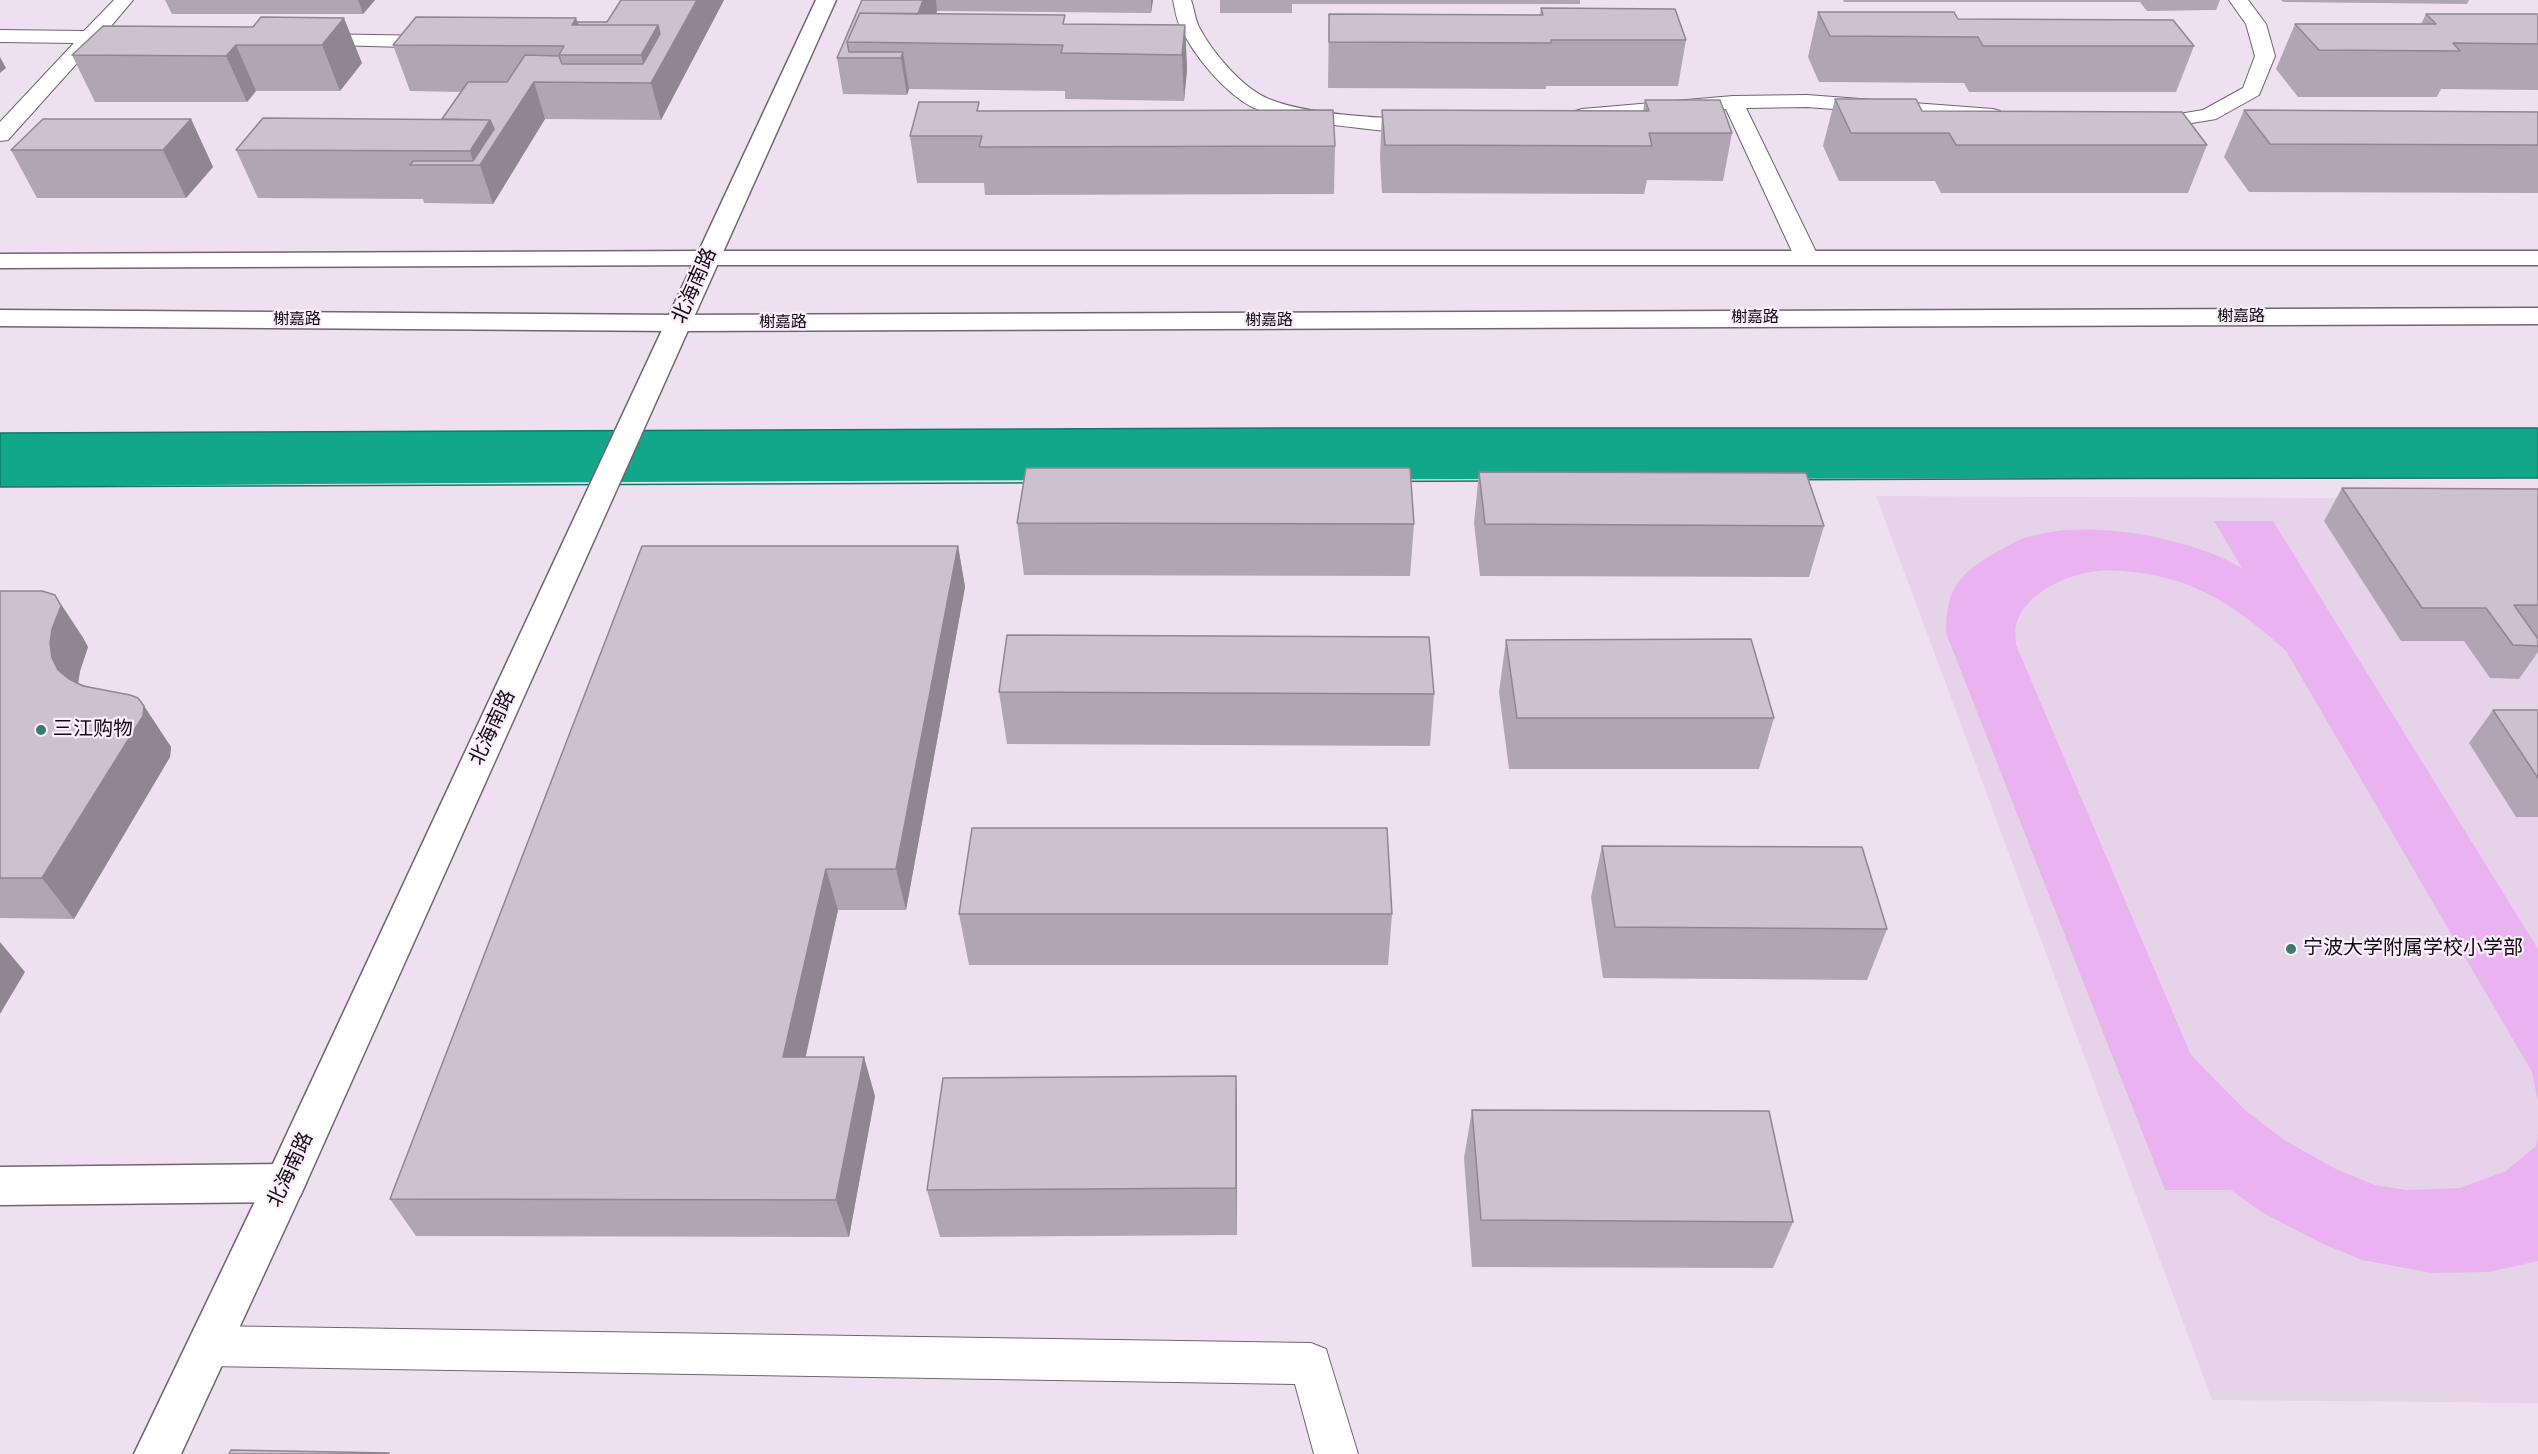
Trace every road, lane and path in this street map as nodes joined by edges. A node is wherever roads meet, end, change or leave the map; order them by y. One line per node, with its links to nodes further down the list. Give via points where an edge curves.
1 (124, 0): 6 (lane)
2 (826, 0): 16 (main road, 北海南路)
3 (1182, 0): 13 (lane, via 1189,26 1214,63 1236,87 1261,103 1317,117 1389,125)
4 (2238, 0): 14 (lane, via 2256,24 2265,56 2252,91 2209,115)
5 (0, 36): 6 (lane)
6 (90, 37): 7 (lane); 15 (lane)
7 (149, 38)
8 (290, 40): 9 (lane)
9 (455, 43)
10 (1733, 102): 11 (lane); 12 (lane, via 1807,101); 17 (lane)
11 (1560, 116)
12 (2012, 117)
13 (1442, 124)
14 (2128, 125)
15 (0, 135)
16 (708, 258): 17 (main road); 19 (main road); 22 (main road, 北海南路)
17 (1807, 258): 18 (main road)
18 (2538, 258)
19 (0, 261)
20 (2538, 316): 22 (main road, 榭嘉路)
21 (0, 318): 22 (main road, 榭嘉路)
22 (673, 335): 23 (main road, 北海南路)
23 (285, 1183): 24 (main road); 25 (main road, 北海南路)
24 (0, 1186)
25 (208, 1346): 26 (main road, 北海南路); 27 (lane, via 1311,1365)
26 (157, 1454)
27 (1336, 1454)

